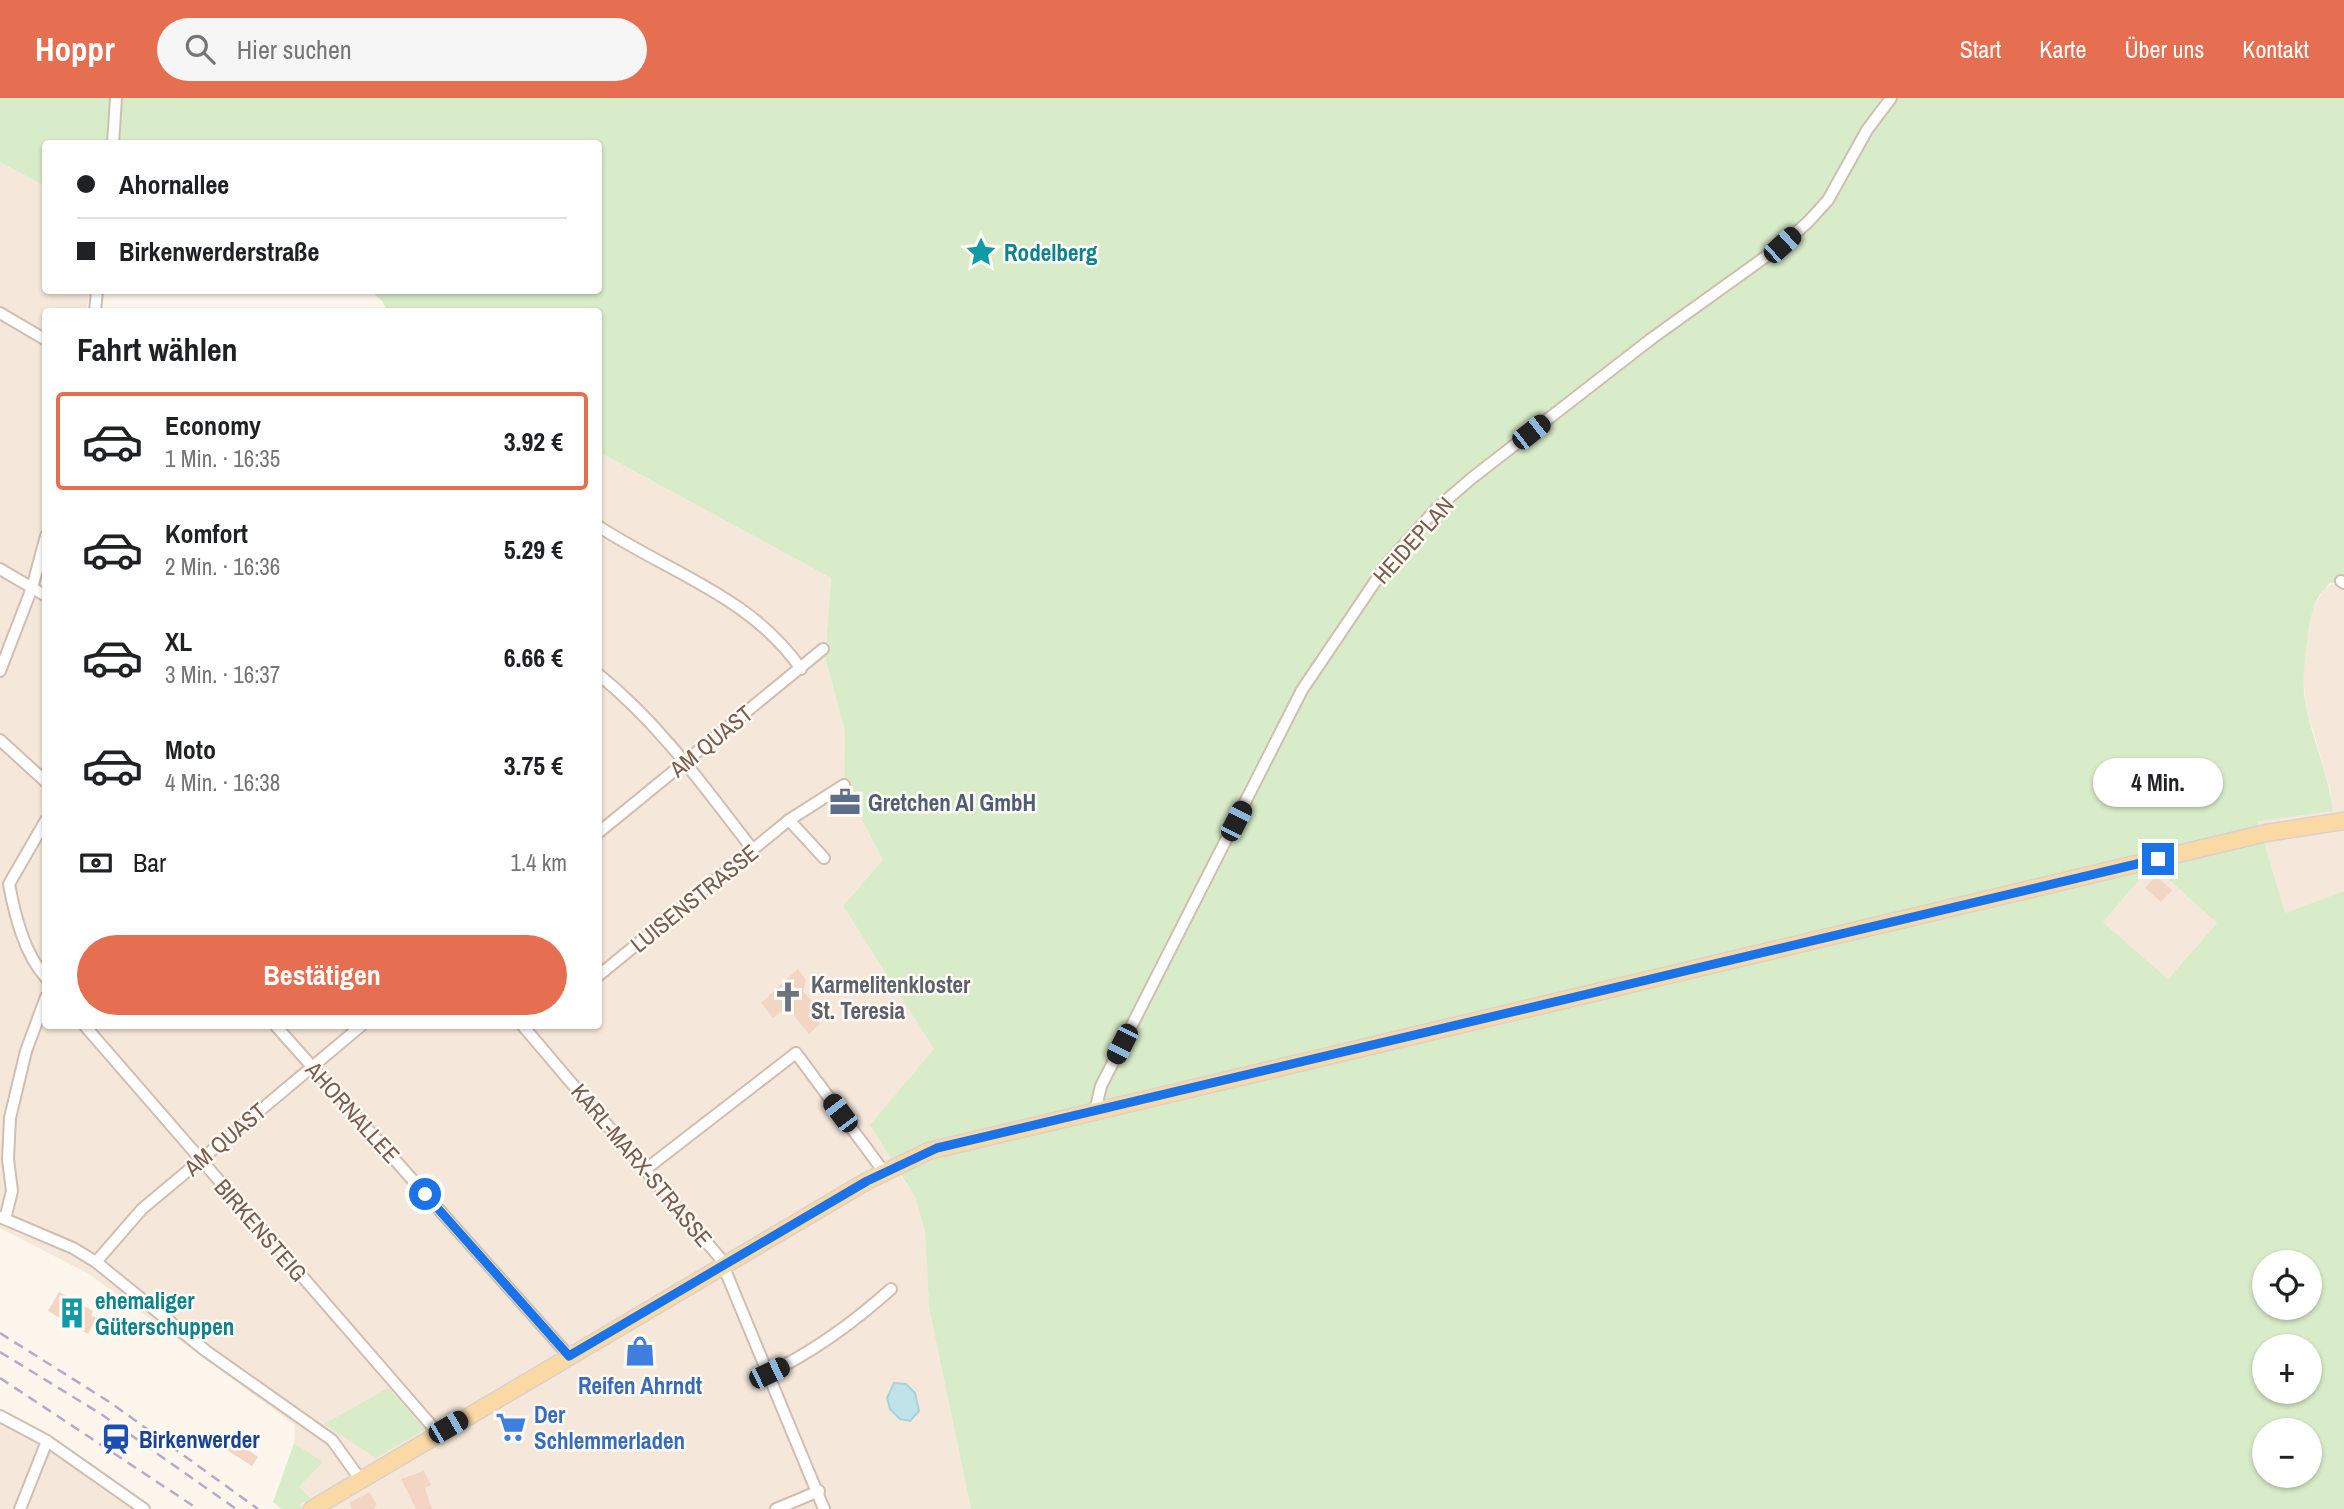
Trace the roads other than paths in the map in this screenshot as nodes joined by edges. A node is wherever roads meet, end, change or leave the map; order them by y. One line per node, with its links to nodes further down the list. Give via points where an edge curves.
1 (116, 98): 3 (street)
2 (1891, 98): 33 (street, HEIDEPLAN, via 1867,130 1828,200 1808,222 1472,478 1437,508 1387,564 1302,690 1101,1086)
3 (113, 140)
4 (0, 313): 5 (street)
5 (42, 338)
6 (602, 528): 12 (street, via 701,582 747,613 784,643)
7 (42, 551): 9 (street)
8 (0, 569): 9 (street)
9 (32, 588): 10 (street); 13 (street)
10 (42, 594)
11 (823, 649): 12 (street, AM QUAST)
12 (801, 669): 16 (street, AM QUAST)
13 (0, 671)
14 (602, 677): 16 (street, via 629,699)
15 (0, 740): 17 (street)
16 (685, 761): 22 (street, AM QUAST); 23 (street)
17 (42, 778)
18 (844, 785): 19 (street, LUISENSTRASSE)
19 (789, 820): 23 (street, LUISENSTRASSE); 24 (street)
20 (2344, 821): 33 (main road, via 2266,833)
21 (42, 827): 26 (street, via 9,884 34,965)
22 (602, 830)
23 (753, 850): 25 (street, LUISENSTRASSE)
24 (824, 858)
25 (602, 973)
26 (42, 974)
27 (42, 1008): 37 (street, via 10,1118 12,1191)
28 (88, 1029): 34 (street, BIRKENSTEIG)
29 (279, 1029): 32 (street, AHORNALLEE)
30 (357, 1029): 32 (street, AM QUAST)
31 (531, 1029): 35 (street, KARL-MARX-STRASSE)
32 (312, 1066): 34 (street, AM QUAST); 41 (street, AHORNALLEE)
33 (1095, 1111): 36 (main road, via 921,1154)
34 (199, 1160): 38 (street, AM QUAST, via 142,1209); 44 (street, BIRKENSTEIG)
35 (646, 1169): 36 (street, via 796,1053); 39 (street, KARL-MARX-STRASSE)
36 (884, 1172): 39 (main road)
37 (2, 1218): 38 (street)
38 (96, 1262): 46 (street, via 215,1358 332,1440)
39 (724, 1266): 41 (main road); 42 (street, KARL-MARX-STRASSE)
40 (891, 1289): 42 (street, via 834,1337)
41 (569, 1356): 44 (main road)
42 (769, 1373): 47 (street, KARL-MARX-STRASSE)
43 (0, 1416): 45 (street)
44 (438, 1433): 46 (main road)
45 (47, 1441): 49 (street); 50 (street)
46 (360, 1479): 48 (main road)
47 (819, 1491): 52 (street); 53 (street, KARL-MARX-STRASSE)
48 (332, 1504): 51 (main road)
49 (20, 1509)
50 (144, 1509)
51 (312, 1509)
52 (776, 1509)
53 (824, 1509)

